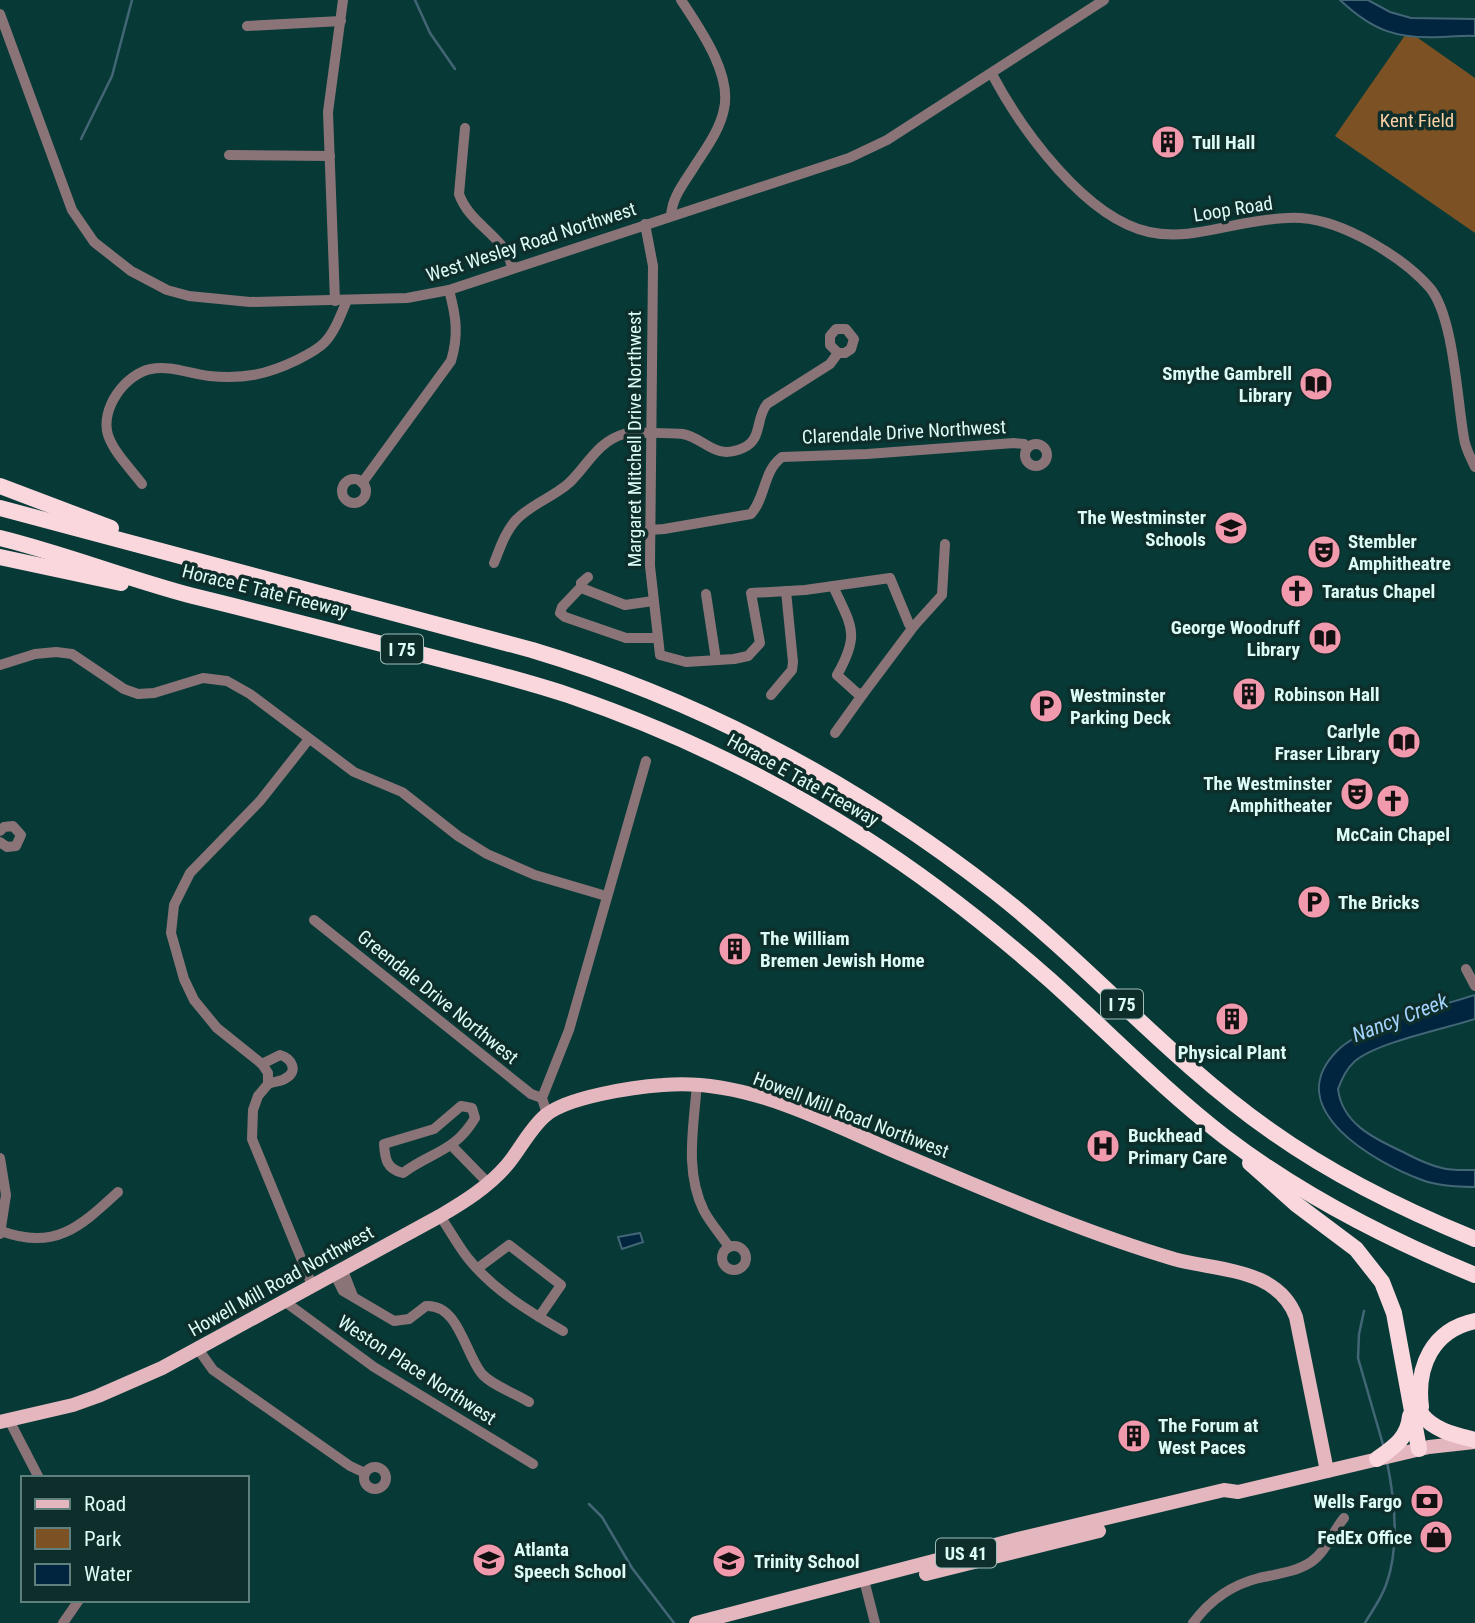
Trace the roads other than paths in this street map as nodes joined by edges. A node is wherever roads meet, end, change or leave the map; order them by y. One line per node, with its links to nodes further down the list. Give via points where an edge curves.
1 (343, 0): 6 (street)
2 (681, 0): 12 (street, via 720,68 726,97 717,130 675,196)
3 (1104, 0): 4 (street, West Wesley Road Northwest)
4 (1091, 3): 8 (street, West Wesley Road Northwest)
5 (0, 14): 16 (street, West Wesley Road Northwest, via 72,210 103,251 147,281 189,296 250,302)
6 (341, 21): 7 (street); 11 (street, via 328,112)
7 (247, 26)
8 (992, 74): 12 (street, West Wesley Road Northwest, via 871,149); 21 (street, Loop Road, via 1010,109 1054,163 1091,203 1126,225 1184,235 1260,220 1302,218 1366,239 1405,266 1431,289 1441,308 1464,441)
9 (465, 128): 14 (street, via 459,194 477,223 508,253)
10 (229, 155): 11 (street)
11 (330, 156): 16 (street)
12 (671, 216): 13 (street, West Wesley Road Northwest)
13 (645, 225): 14 (street, West Wesley Road Northwest); 19 (street, Margaret Mitchell Drive Northwest, via 653,266)
14 (512, 269): 15 (street, West Wesley Road Northwest)
15 (449, 290): 17 (street, West Wesley Road Northwest, via 407,298); 22 (street, via 458,328 451,361)
16 (335, 300): 17 (street, West Wesley Road Northwest)
17 (347, 300): 23 (street, via 324,343 267,373 211,376 151,369 134,376 114,398 107,431)
18 (838, 353): 19 (street, via 830,364 767,404 754,442 741,449 712,449 682,434)
19 (652, 435): 26 (street, Margaret Mitchell Drive Northwest); 31 (street, via 624,434 602,446 567,484 517,519)
20 (1028, 447): 26 (street, Clarendale Drive Northwest, via 1014,443 782,457 770,470 751,514)
21 (1475, 467)
22 (362, 483)
23 (142, 484)
24 (0, 486): 29 (highway)
25 (0, 508): 29 (highway, Horace E Tate Freeway / I 75)
26 (649, 530): 36 (street, Margaret Mitchell Drive Northwest)
27 (0, 538): 34 (highway, Horace E Tate Freeway / I 75)
28 (945, 544): 37 (street, via 942,595)
29 (158, 548): 64 (highway, Horace E Tate Freeway / I 75, via 558,657 680,704 780,752 904,825 996,893 1190,1067 1271,1131 1343,1177)
30 (0, 557): 34 (highway)
31 (494, 563)
32 (833, 586): 33 (street); 37 (street, via 890,579 909,624); 41 (street, via 852,627 848,654 837,675)
33 (786, 591): 39 (street, via 751,593 760,643 748,656); 42 (street, via 792,670)
34 (188, 594): 57 (highway, Horace E Tate Freeway / I 75, via 567,695 732,763 830,816 958,903)
35 (706, 594): 39 (street)
36 (653, 601): 38 (street, Margaret Mitchell Drive Northwest); 38 (street, via 625,606 584,582 560,612 626,638)
37 (914, 626): 41 (street)
38 (658, 638): 39 (street, Margaret Mitchell Drive Northwest, via 660,654 686,662)
39 (716, 660)
40 (0, 665): 44 (street, via 35,654 72,654 124,689 145,694 203,678 228,681)
41 (863, 694): 43 (street)
42 (771, 695)
43 (835, 733)
44 (309, 739): 48 (street, via 354,772 402,792 458,836 500,861); 52 (street, via 260,801 190,873 177,893 172,915 174,949 194,1000 217,1028)
45 (646, 761): 48 (street)
46 (0, 831): 47 (street, via 12,825 21,835 16,846)
47 (0, 842)
48 (606, 896): 55 (street, via 569,1030)
49 (314, 920): 55 (street, Greendale Drive Northwest, via 531,1094)
50 (1466, 969): 51 (street)
51 (1475, 986)
52 (262, 1064): 54 (street); 54 (street, via 280,1055 292,1064 288,1078)
53 (697, 1083): 56 (main road, Howell Mill Road Northwest, via 619,1091); 65 (street, via 691,1156 694,1181 704,1211); 83 (main road, Howell Mill Road Northwest, via 792,1109 1029,1209 1182,1261 1271,1285 1287,1298 1296,1317)
54 (268, 1084): 69 (street, via 253,1110 252,1139)
55 (542, 1098): 56 (street)
56 (547, 1114): 60 (main road, Howell Mill Road Northwest)
57 (1227, 1138): 68 (highway, Horace E Tate Freeway / I 75, via 1337,1210); 76 (highway, via 1270,1183 1345,1240 1373,1269 1394,1313)
58 (452, 1146): 58 (street, via 403,1173 385,1160 384,1144 435,1129 461,1106 471,1108 475,1118); 60 (street)
59 (0, 1158): 63 (street, via 6,1195)
60 (489, 1184): 62 (main road, Howell Mill Road Northwest)
61 (118, 1192): 63 (street, via 81,1225 56,1236 28,1239)
62 (440, 1216): 66 (street); 67 (main road, Howell Mill Road Northwest)
63 (0, 1232)
64 (1475, 1239)
65 (729, 1247)
66 (478, 1268): 71 (street); 71 (street, via 509,1245 561,1285)
67 (338, 1271): 69 (main road, Howell Mill Road Northwest); 75 (street, via 353,1296 394,1321 409,1320 426,1306 438,1308 453,1320 484,1377)
68 (1475, 1275)
69 (312, 1285): 70 (main road, Howell Mill Road Northwest)
70 (284, 1301): 74 (main road, Howell Mill Road Northwest); 82 (street, Weston Place Northwest, via 374,1367)
71 (539, 1317): 73 (street)
72 (1475, 1321): 77 (highway, via 1447,1331 1430,1350 1419,1383)
73 (563, 1331)
74 (198, 1349): 78 (main road, Howell Mill Road Northwest, via 98,1396); 84 (street, via 213,1370)
75 (529, 1402)
76 (1411, 1403): 80 (highway); 81 (highway, via 1406,1434)
77 (1422, 1415): 79 (highway, via 1443,1430); 80 (highway)
78 (5, 1421): 85 (street)
79 (1475, 1441): 80 (main road, US 41)
80 (1424, 1448): 81 (main road, US 41)
81 (1377, 1460): 83 (main road, US 41)
82 (533, 1464)
83 (1327, 1471): 87 (main road, US 41, via 1238,1492 1224,1490 1014,1540)
84 (365, 1473)
85 (38, 1476)
86 (1344, 1518): 93 (street, via 1315,1559 1289,1572 1234,1587 1211,1602)
87 (865, 1585): 90 (main road, US 41); 91 (main road, US 41); 92 (street)
88 (78, 1602): 89 (street)
89 (63, 1623)
90 (695, 1623)
91 (732, 1623)
92 (875, 1623)
93 (1193, 1623)

